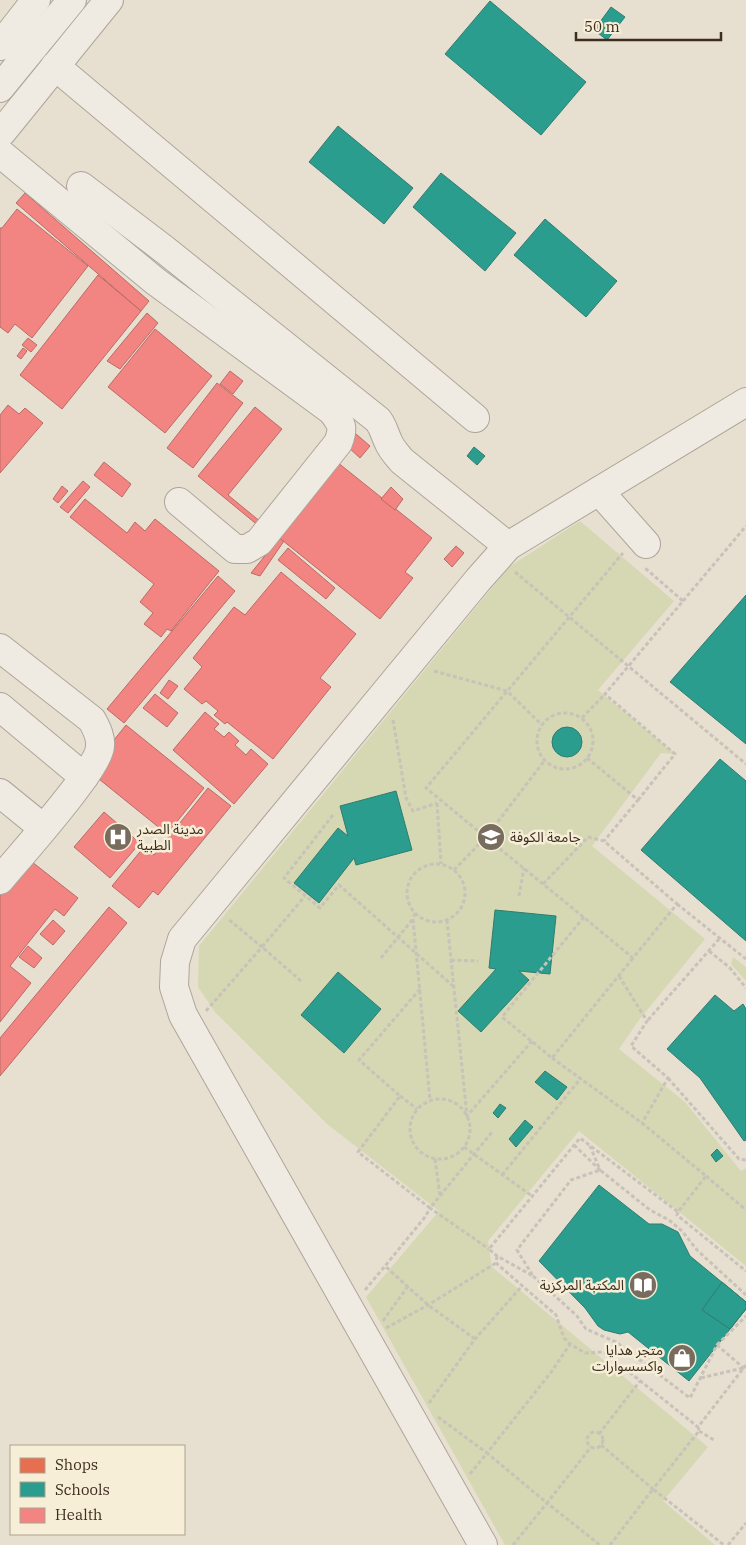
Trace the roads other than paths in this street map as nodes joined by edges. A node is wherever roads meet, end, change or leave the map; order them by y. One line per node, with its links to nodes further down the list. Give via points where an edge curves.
1 (36, 0): 4 (street)
2 (72, 0): 6 (street)
3 (109, 0): 5 (street)
4 (0, 46)
5 (55, 66): 7 (street); 10 (street)
6 (0, 88)
7 (1, 143): 12 (street, via 156,281 332,411 340,422 342,432 338,443 259,542 247,550 236,549)
8 (81, 186): 14 (street, via 378,420 402,461)
9 (746, 402): 11 (street)
10 (475, 418)
11 (599, 491): 13 (street); 14 (street)
12 (179, 502)
13 (637, 553)
14 (508, 557): 21 (street, via 478,580 182,939 175,962 174,987 183,1015)
15 (0, 648): 17 (street, via 92,720 100,747 95,762)
16 (0, 707): 17 (street)
17 (84, 777): 19 (street)
18 (0, 793): 19 (street)
19 (43, 828): 20 (street)
20 (0, 880)
21 (483, 1545)

